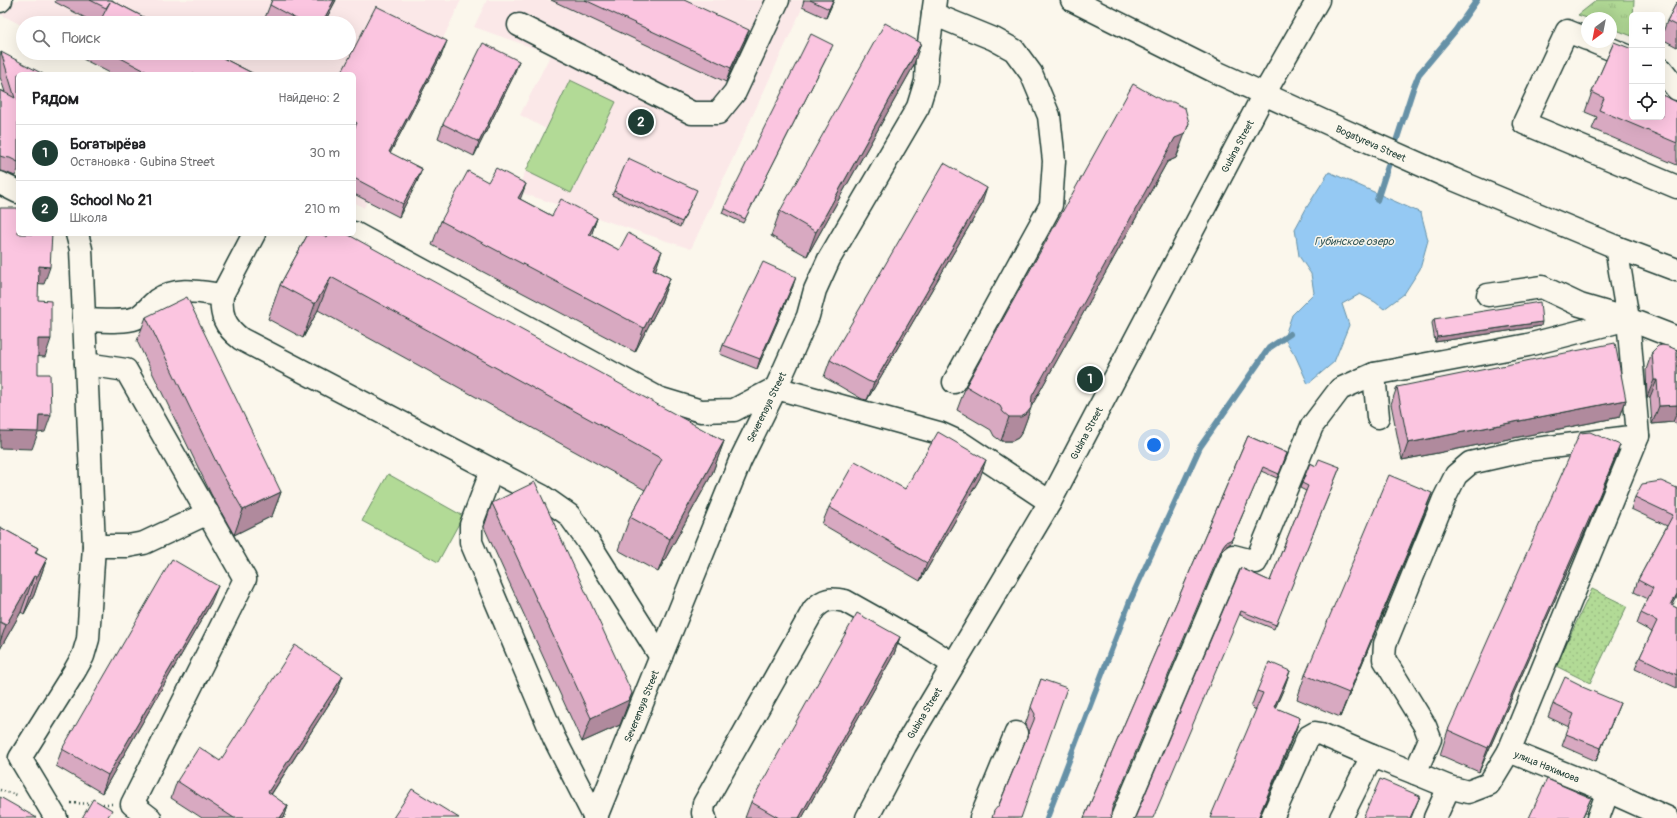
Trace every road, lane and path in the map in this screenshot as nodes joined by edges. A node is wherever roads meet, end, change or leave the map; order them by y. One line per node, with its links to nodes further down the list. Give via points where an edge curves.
1 (778, 0): 5 (street, via 735,92 718,113 692,113)
2 (1072, 0): 11 (street, Bogatyreva Street)
3 (1318, 0): 11 (street, Gubina Street)
4 (934, 7): 27 (street, via 1014,50 1031,73 1049,116 1054,161 1051,205); 28 (street, Severenaya Street, via 926,81 918,107 829,259 815,290 808,316)
5 (519, 26)
6 (1581, 36): 13 (street, via 1567,30 1524,123)
7 (1608, 48): 8 (street)
8 (1629, 57)
9 (1665, 74): 10 (street)
10 (1677, 89)
11 (1264, 94): 18 (street, Bogatyreva Street, via 1453,179); 32 (street, Gubina Street)
12 (0, 183): 14 (street)
13 (1677, 187)
14 (16, 191)
15 (356, 234): 28 (street, via 658,398 701,411 734,410)
16 (78, 236): 23 (street, via 81,249)
17 (253, 236): 20 (street)
18 (1616, 247): 19 (street, Bogatyreva Street); 22 (street)
19 (1677, 270)
20 (222, 295): 23 (street, via 175,292 158,300 136,318); 31 (street, via 221,306 226,324 241,339)
21 (1488, 295): 22 (street, via 1542,287 1580,305)
22 (1628, 319): 24 (street); 26 (street, via 1528,345); 30 (street)
23 (84, 320): 25 (street)
24 (1677, 338)
25 (86, 364): 33 (street, via 126,370); 34 (street)
26 (1374, 374): 29 (street); 50 (street, via 1340,389 1312,426 1256,562 1233,556)
27 (954, 382)
28 (776, 388): 32 (street, via 938,433 962,443); 35 (street, Severenaya Street, via 740,461)
29 (1378, 417)
30 (1638, 436): 38 (street); 40 (street, via 1527,450 1470,463 1456,475 1385,644 1384,659 1425,726 1430,739)
31 (492, 470): 35 (street, via 542,496 569,515); 46 (street, via 471,525 472,542 554,738)
32 (1050, 502): 36 (street, Gubina Street)
33 (208, 513): 34 (street, via 144,543 128,546); 43 (street, via 245,579)
34 (94, 546): 44 (street, via 88,639 83,656 20,758)
35 (660, 657): 46 (street, Severenaya Street)
36 (953, 664): 47 (street, via 845,601 834,598 821,602 814,609 704,804); 48 (street, Gubina Street)
37 (1016, 733): 49 (street)
38 (1509, 751): 41 (street, улица Нахимова, via 1489,784 1468,792); 42 (street, улица Нахимова)
39 (1372, 756): 40 (street, улица Нахимова); 51 (street, улица Нахимова, via 1314,733 1308,737); 52 (street)
40 (1415, 773): 41 (street, улица Нахимова)
41 (1449, 787): 53 (street)
42 (1608, 792): 54 (street); 55 (street, улица Нахимова)
43 (132, 804): 44 (path); 45 (street)
44 (51, 810)
45 (150, 818)
46 (596, 818)
47 (705, 818)
48 (867, 818)
49 (982, 818)
50 (1122, 818)
51 (1272, 818)
52 (1341, 818)
53 (1435, 818)
54 (1598, 818)
55 (1668, 818)

